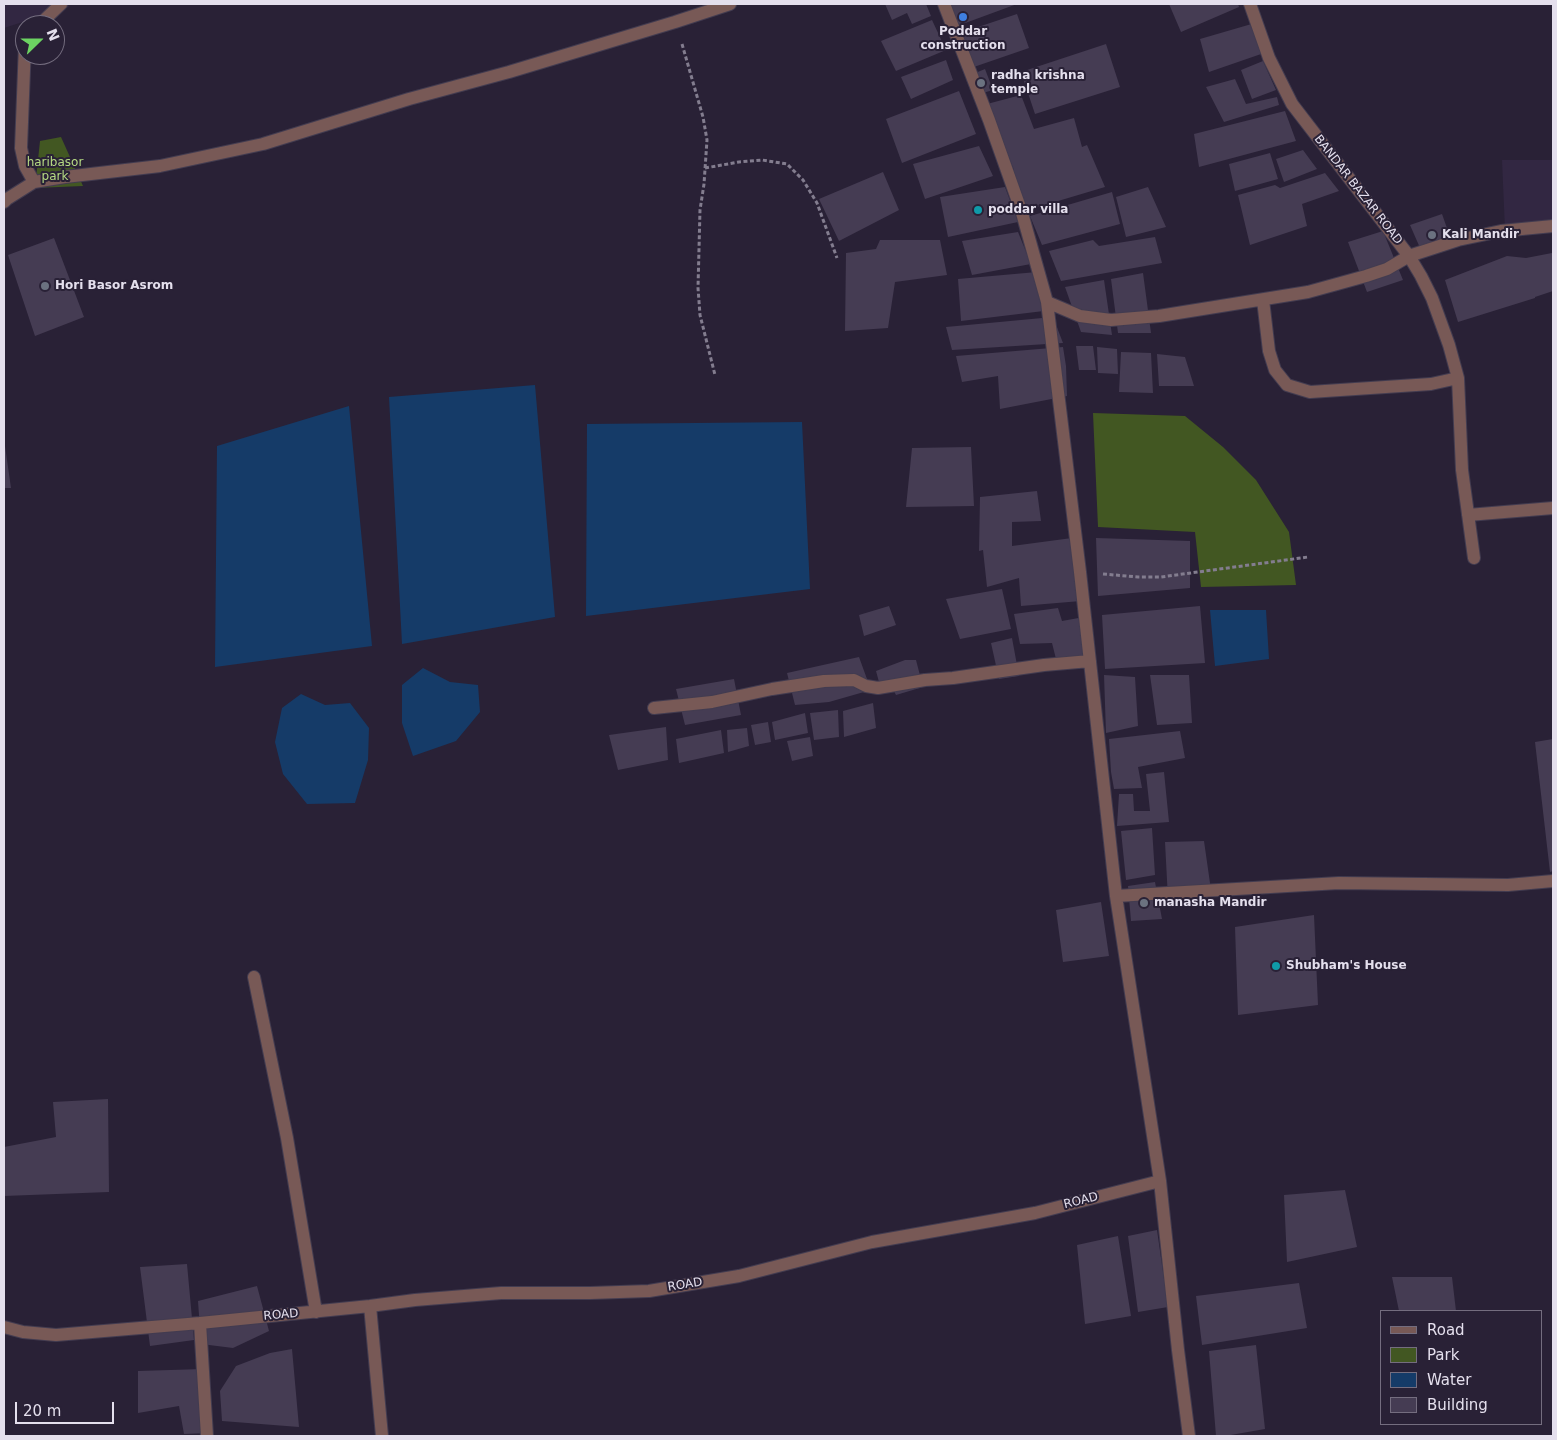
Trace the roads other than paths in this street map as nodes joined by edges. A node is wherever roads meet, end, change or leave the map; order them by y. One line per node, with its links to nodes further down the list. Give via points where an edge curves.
1 (61, 4): 5 (street)
2 (730, 4): 7 (street, via 262,144 160,166)
3 (944, 4): 12 (street, via 1022,212)
4 (1250, 4): 10 (street, BANDAR BAZAR ROAD, via 1292,104)
5 (49, 15)
6 (24, 65): 7 (street, via 21,148 25,166)
7 (34, 182): 8 (street)
8 (4, 202)
9 (1553, 226): 10 (street, via 1501,231 1458,240)
10 (1409, 256): 11 (street, BANDAR BAZAR ROAD, via 1366,276); 13 (street, via 1432,298)
11 (1263, 300): 12 (street, BANDAR BAZAR ROAD, via 1111,320 1080,316); 13 (street, via 1269,351 1275,370 1287,385 1310,392 1431,384)
12 (1048, 302): 17 (street)
13 (1458, 378): 15 (street, via 1462,470)
14 (1553, 508): 15 (street)
15 (1468, 515): 16 (street)
16 (1474, 558)
17 (1090, 661): 18 (street, via 878,688 854,680 824,681 712,702); 20 (street)
18 (654, 708)
19 (1553, 881): 20 (street, via 1508,885 1339,883)
20 (1116, 896): 22 (street)
21 (254, 977): 24 (street, via 287,1138)
22 (1160, 1182): 23 (street, ROAD, via 1035,1212 872,1242 730,1278 649,1291 501,1293); 29 (street)
23 (370, 1306): 24 (street, ROAD); 28 (street)
24 (316, 1312): 25 (street, ROAD)
25 (200, 1323): 26 (street, ROAD, via 56,1335); 27 (street)
26 (4, 1327)
27 (207, 1436)
28 (382, 1436)
29 (1189, 1436)

